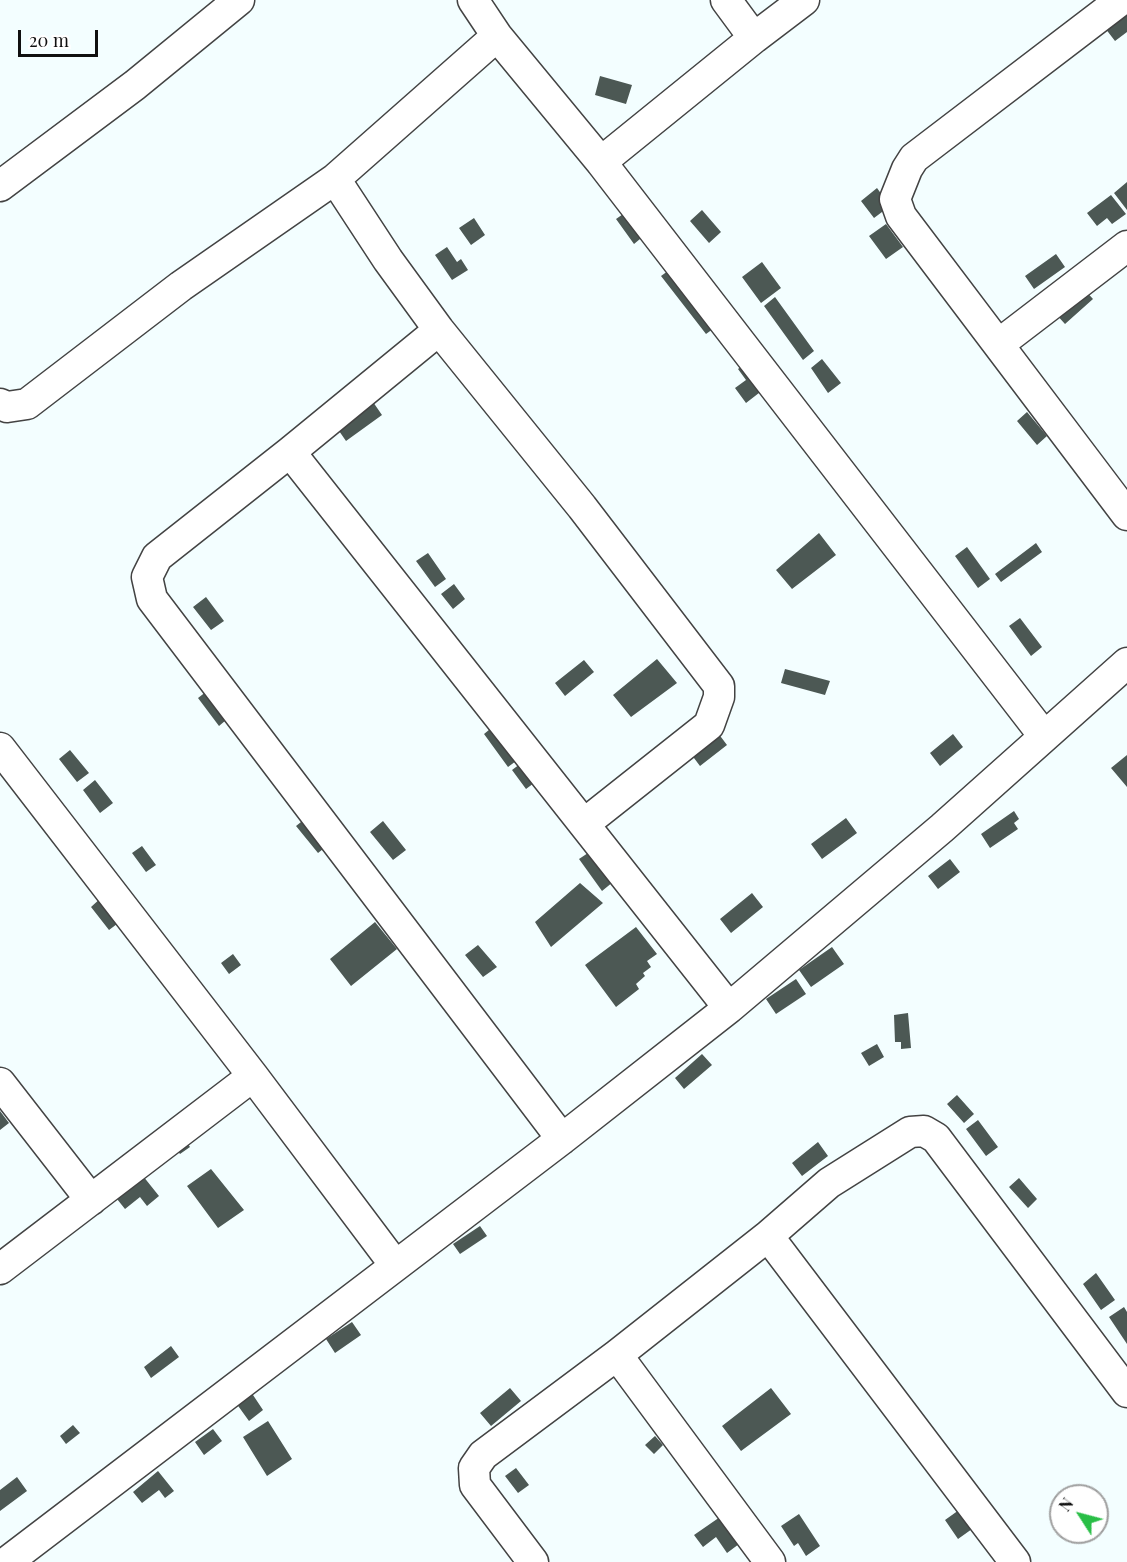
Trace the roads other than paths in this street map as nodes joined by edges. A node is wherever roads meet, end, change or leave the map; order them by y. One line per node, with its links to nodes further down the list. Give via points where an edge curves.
1 (239, 0): 10 (street, via 135,85)
2 (473, 0): 6 (street)
3 (726, 0): 7 (street)
4 (804, 0): 7 (street)
5 (1121, 0): 13 (street, via 914,158 895,198 901,216)
6 (497, 36): 8 (street); 9 (street)
7 (754, 38): 8 (street)
8 (601, 162): 18 (street)
9 (335, 178): 12 (street); 14 (street, via 181,286 27,404 7,408)
10 (0, 186)
11 (1127, 246): 13 (street)
12 (439, 330): 15 (street); 20 (street, via 719,686 720,697 709,726)
13 (999, 344): 16 (street)
14 (0, 404)
15 (290, 452): 20 (street); 24 (street, via 156,557 147,577 152,599)
16 (1127, 515)
17 (1127, 663): 18 (street)
18 (1044, 736): 21 (street)
19 (0, 748): 22 (street)
20 (584, 824): 21 (street)
21 (729, 1008): 24 (street)
22 (253, 1076): 25 (street); 27 (street)
23 (0, 1083): 25 (street)
24 (562, 1139): 27 (street)
25 (92, 1200): 28 (street)
26 (768, 1236): 29 (street); 30 (street, via 829,1183 910,1132 924,1131 936,1138); 34 (street)
27 (395, 1264): 31 (street)
28 (0, 1269)
29 (617, 1355): 32 (street, via 483,1455 474,1468 475,1485); 33 (street)
30 (1127, 1392)
31 (9, 1562)
32 (533, 1562)
33 (770, 1562)
34 (1015, 1562)

